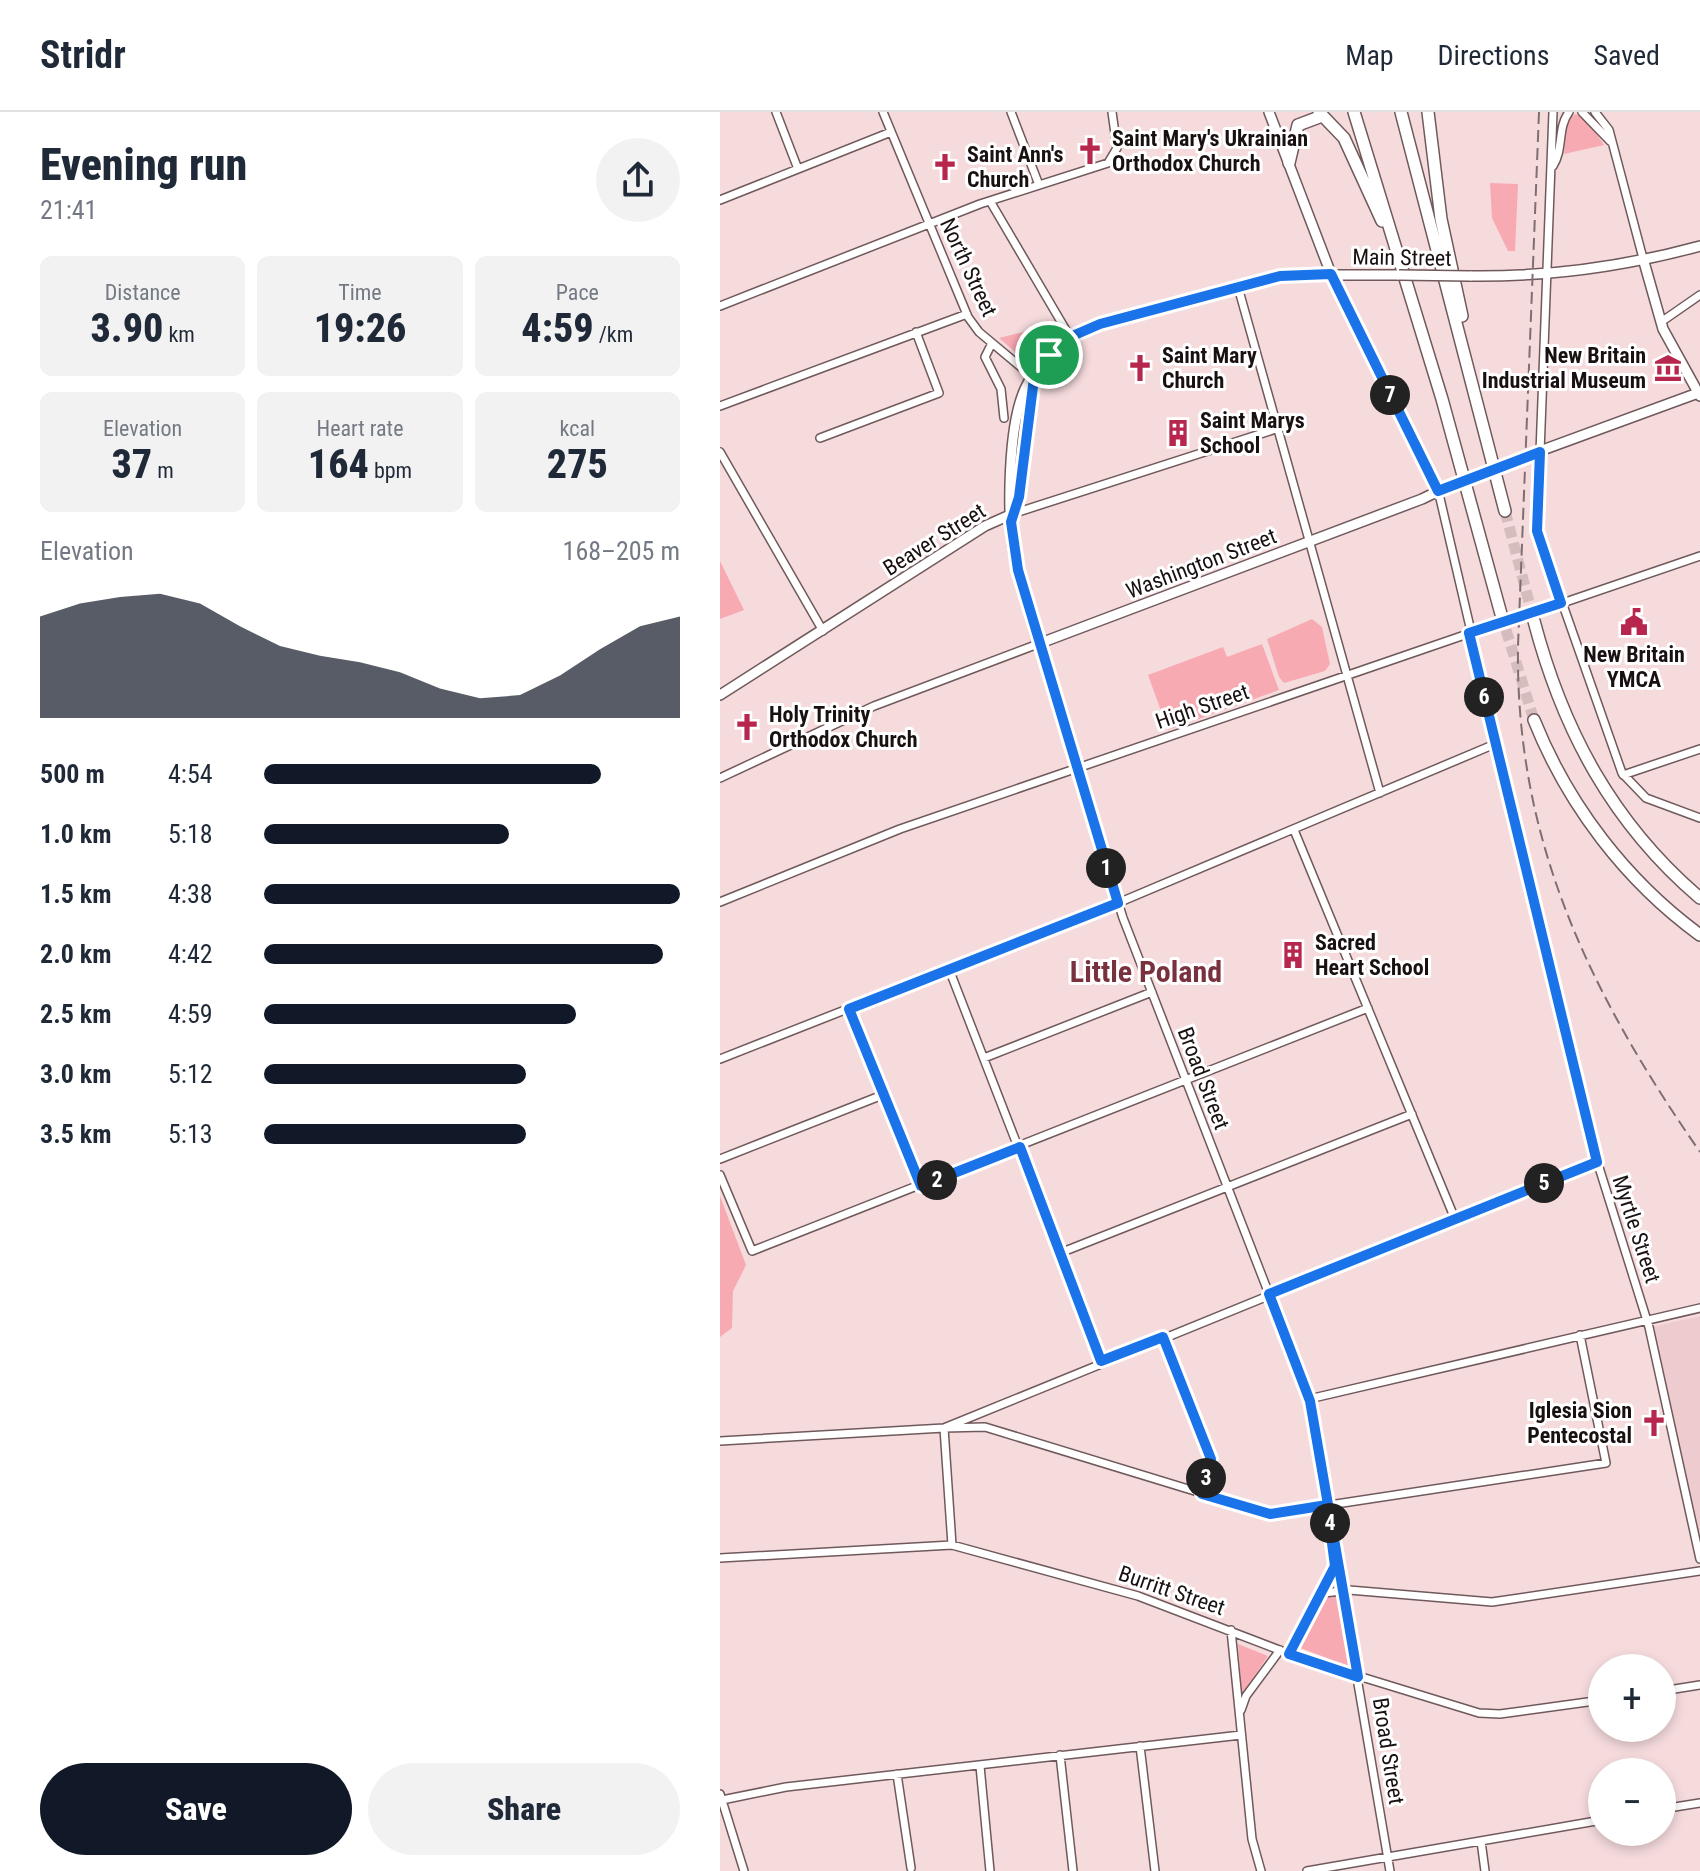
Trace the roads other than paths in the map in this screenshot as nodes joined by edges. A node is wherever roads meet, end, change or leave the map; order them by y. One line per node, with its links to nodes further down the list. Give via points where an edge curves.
1 (776, 112): 18 (street)
2 (883, 112): 14 (street, North Street)
3 (1011, 112): 19 (street)
4 (1112, 112): 19 (street, via 1114,160)
5 (1269, 112): 16 (main road)
6 (1354, 112): 23 (highway)
7 (1401, 112): 36 (highway)
8 (1428, 112): 36 (highway)
9 (1553, 112): 17 (street)
10 (1569, 112): 17 (street)
11 (1582, 112): 15 (street)
12 (1595, 112): 15 (street, via 1608,127)
13 (1320, 114): 16 (highway, via 1298,125); 23 (highway, via 1340,132)
14 (891, 132): 18 (street); 22 (street, North Street)
15 (1610, 141): 25 (street)
16 (1289, 163): 26 (main road)
17 (1553, 166): 27 (street)
18 (798, 169): 20 (street)
19 (1039, 185): 21 (street)
20 (720, 200)
21 (990, 201): 22 (street); 34 (street)
22 (929, 224): 30 (street); 31 (street, North Street)
23 (1393, 238): 51 (highway)
24 (1700, 246): 25 (main road, Main Street)
25 (1644, 262): 27 (main road, Main Street); 32 (main road)
26 (1331, 274): 27 (main road, Main Street, bridge); 28 (main road, Main Street, via 1285,275); 45 (street, Myrtle Street)
27 (1548, 275): 44 (street)
28 (1238, 287): 34 (main road, Main Street, via 1096,325); 41 (street)
29 (1700, 295): 32 (street)
30 (720, 306)
31 (967, 314): 33 (street); 35 (street, North Street)
32 (1661, 322): 38 (main road)
33 (916, 332): 39 (street); 42 (street, via 939,393)
34 (1070, 337): 37 (main road, Main Street, via 1051,352)
35 (992, 343): 37 (street, North Street); 40 (street, North Street, via 985,355 1001,387)
36 (1463, 348): 46 (highway)
37 (1034, 378): 47 (main road, Main Street, via 1025,388 1019,415 1009,494)
38 (1699, 394): 44 (main road, Washington Street)
39 (720, 406)
40 (1004, 418)
41 (1279, 428): 47 (street, Beaver Street); 48 (street)
42 (820, 438)
43 (720, 452): 53 (street)
44 (1540, 452): 45 (main road, Washington Street, bridge); 50 (street, via 1537,531)
45 (1438, 491): 48 (main road, Washington Street); 54 (street, Myrtle Street)
46 (1505, 511)
47 (1012, 514): 53 (main road, Beaver Street, via 985,526); 55 (main road, Broad Street, via 1014,555)
48 (1310, 541): 55 (main road, Washington Street); 56 (street)
49 (1700, 556): 50 (street, High Street)
50 (1561, 603): 54 (street, High Street, bridge); 62 (street)
51 (1501, 614)
52 (1534, 621): 67 (highway, via 1559,702 1592,771 1643,842)
53 (823, 631): 57 (main road, Beaver Street)
54 (1469, 633): 56 (street, High Street); 59 (street, Myrtle Street)
55 (1038, 644): 61 (street, Broad Street); 63 (street, Washington Street, via 874,706)
56 (1347, 675): 61 (street, High Street); 64 (street)
57 (720, 695)
58 (1534, 720): 70 (highway, via 1562,778 1604,841 1646,889)
59 (1495, 744): 64 (street); 82 (street, Myrtle Street)
60 (1700, 749): 62 (street)
61 (1075, 768): 68 (street, High Street, via 891,832); 69 (street, Broad Street)
62 (1623, 775): 65 (street, via 1649,800)
63 (720, 778)
64 (1380, 793): 66 (street)
65 (1700, 818)
66 (1294, 830): 69 (street); 73 (street)
67 (1700, 898)
68 (720, 902)
69 (1118, 903): 71 (street); 72 (street, Broad Street)
70 (1700, 935)
71 (949, 969): 74 (street); 75 (street)
72 (1152, 992): 75 (street); 77 (street, Broad Street)
73 (1368, 1008): 77 (street); 79 (street)
74 (849, 1009): 76 (street); 78 (street)
75 (984, 1058): 80 (street)
76 (720, 1059)
77 (1186, 1081): 80 (street); 85 (street, Broad Street)
78 (885, 1094): 81 (street); 84 (street)
79 (1412, 1114): 85 (street); 86 (street)
80 (1020, 1147): 84 (street); 87 (street)
81 (720, 1159)
82 (1597, 1162): 86 (street); 90 (street, Myrtle Street)
83 (720, 1175): 84 (street, via 752,1251)
84 (921, 1186)
85 (1228, 1187): 87 (street); 88 (street, Broad Street)
86 (1459, 1218): 88 (street)
87 (1060, 1253): 93 (street)
88 (1269, 1294): 92 (street); 94 (street, Broad Street)
89 (1700, 1308): 90 (street)
90 (1647, 1320): 91 (street); 101 (street, Myrtle Street)
91 (1580, 1335): 94 (street); 98 (street, via 1606,1463)
92 (1163, 1337): 93 (street); 97 (street, via 1211,1459)
93 (1101, 1361): 95 (street)
94 (1309, 1399): 98 (street, Broad Street)
95 (944, 1428): 96 (street); 97 (street, via 985,1427); 99 (street)
96 (720, 1441)
97 (1202, 1494): 98 (street, via 1270,1514)
98 (1327, 1505): 102 (street, Broad Street)
99 (952, 1545): 100 (street, Burritt Street); 106 (street, Burritt Street, via 1134,1594)
100 (720, 1558)
101 (1700, 1559)
102 (1336, 1562): 104 (street, Broad Street); 105 (street)
103 (1700, 1571): 104 (street, via 1492,1602)
104 (1343, 1590): 105 (street); 109 (street, Broad Street)
105 (1324, 1593): 108 (street)
106 (1231, 1630): 107 (street, Burritt Street); 113 (street)
107 (1280, 1650): 108 (street, Burritt Street); 113 (street, via 1244,1701)
108 (1289, 1654): 109 (street, Burritt Street)
109 (1358, 1677): 112 (street, Burritt Street, via 1486,1715); 124 (street, Broad Street)
110 (1700, 1685): 111 (street)
111 (1676, 1689)
112 (1588, 1702)
113 (1240, 1720): 114 (street)
114 (1241, 1735): 115 (street); 130 (street, via 1252,1839)
115 (1140, 1746): 116 (street); 129 (street)
116 (1060, 1755): 117 (street); 128 (street)
117 (980, 1766): 118 (street); 127 (street)
118 (897, 1774): 119 (street); 125 (street)
119 (721, 1797): 126 (street)
120 (1700, 1803): 121 (street)
121 (1676, 1807)
122 (1588, 1822): 123 (street)
123 (1481, 1841): 124 (street); 133 (street)
124 (1388, 1856): 131 (street); 132 (street, Broad Street)
125 (911, 1868)
126 (744, 1871)
127 (990, 1871)
128 (1073, 1871)
129 (1155, 1871)
130 (1261, 1871)
131 (1307, 1871)
132 (1390, 1871)
133 (1485, 1871)

